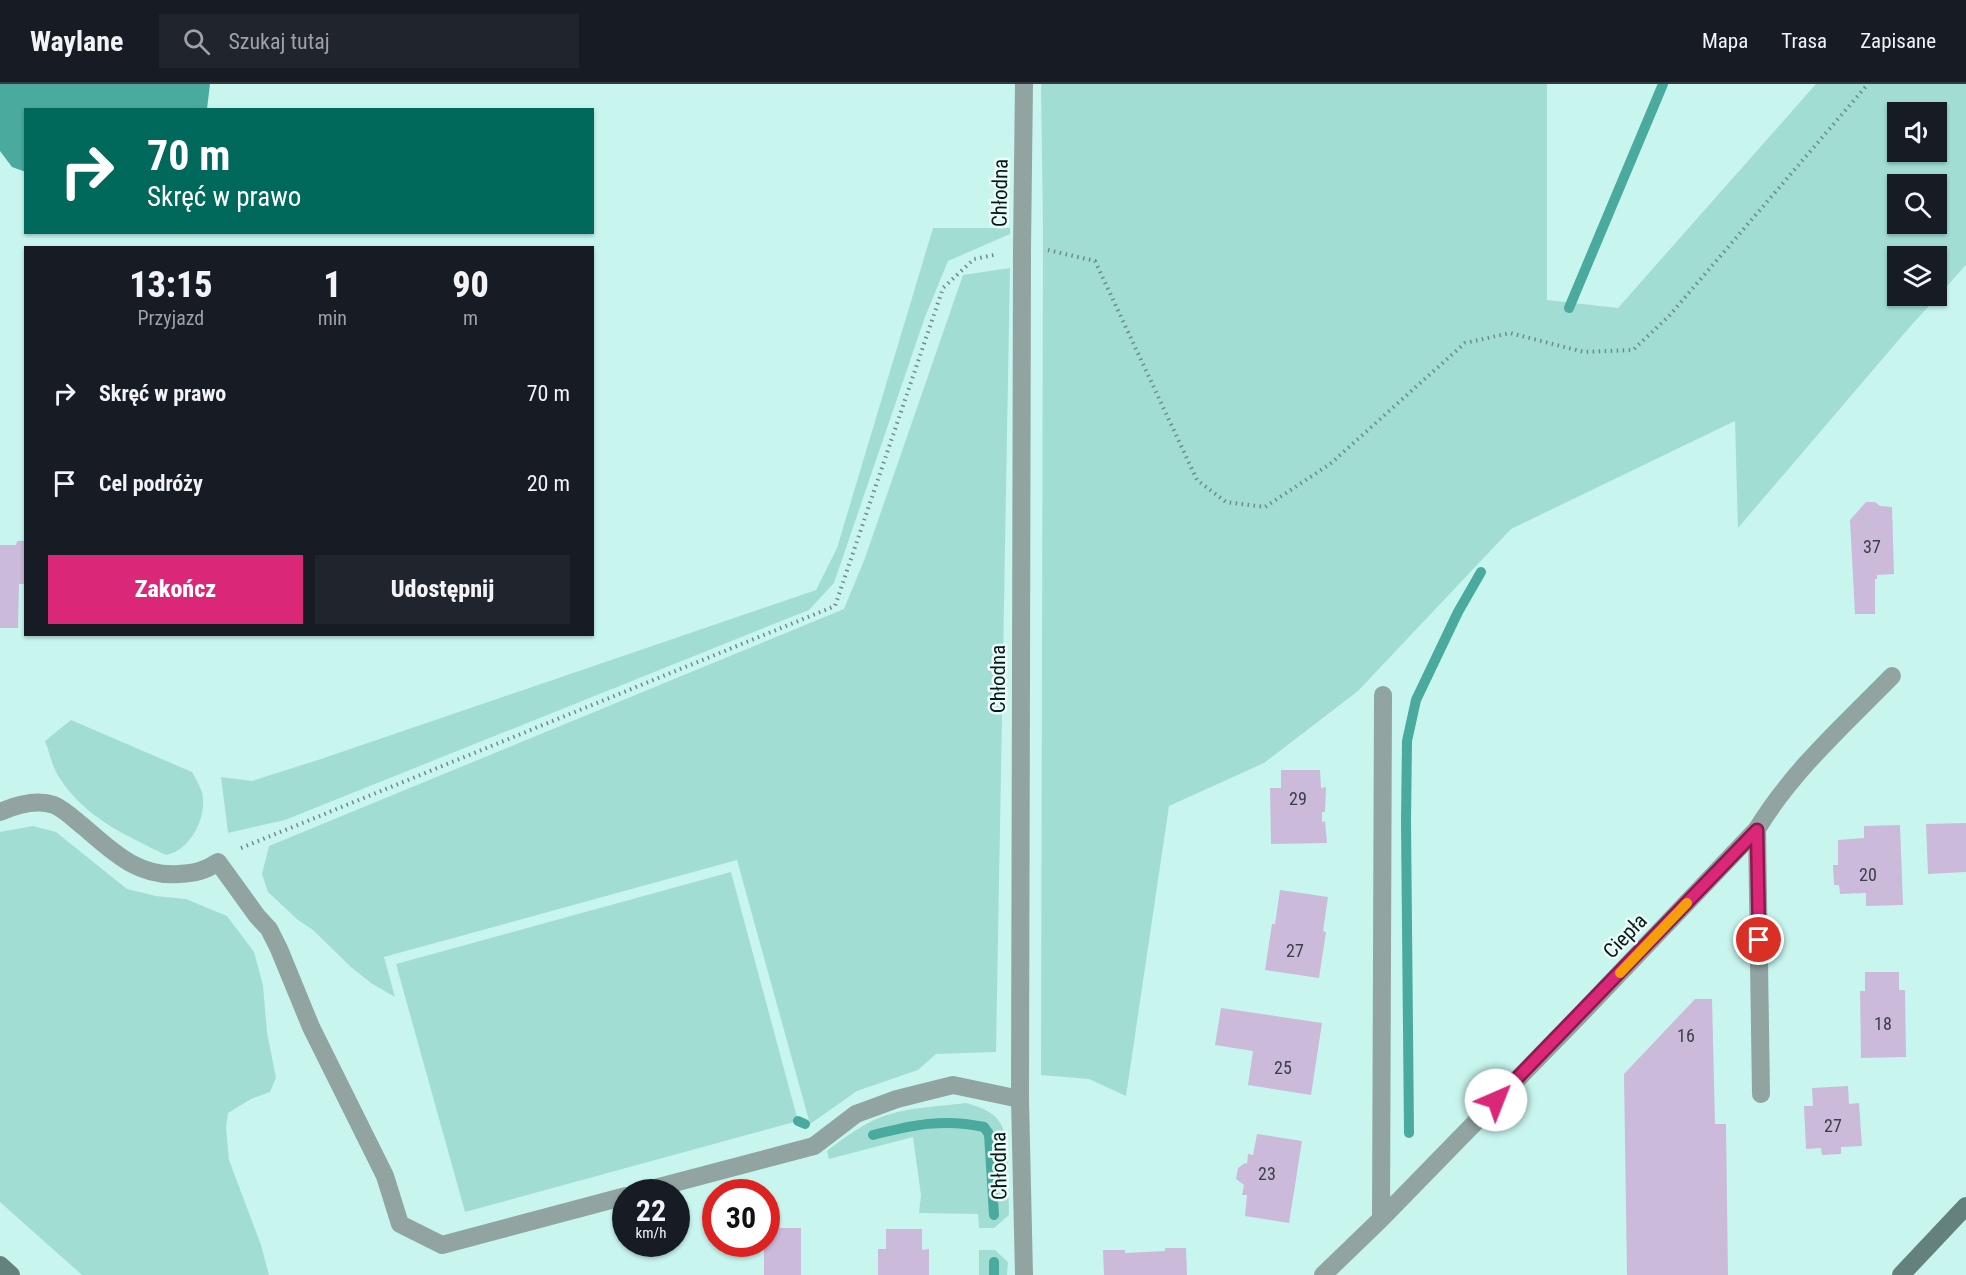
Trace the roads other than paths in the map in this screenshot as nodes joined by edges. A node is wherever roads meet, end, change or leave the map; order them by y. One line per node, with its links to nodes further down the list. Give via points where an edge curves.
1 (1024, 84): 7 (street, Chłodna)
2 (1892, 676): 5 (street, Ciepła, via 1795,774)
3 (1383, 695): 11 (street)
4 (0, 812): 9 (street, via 39,802 55,806 139,869 165,876 205,871 218,862 269,929 311,1027 385,1176 400,1224 442,1245)
5 (1757, 830): 6 (street); 11 (street, Ciepła)
6 (1761, 1094)
7 (1020, 1099): 8 (street, via 953,1085 855,1114 814,1146); 14 (street, Chłodna)
8 (689, 1179)
9 (612, 1200)
10 (1966, 1206): 16 (main road)
11 (1381, 1218): 15 (street, Ciepła)
12 (0, 1265): 13 (main road)
13 (11, 1275)
14 (1024, 1275)
15 (1323, 1275)
16 (1901, 1275)

